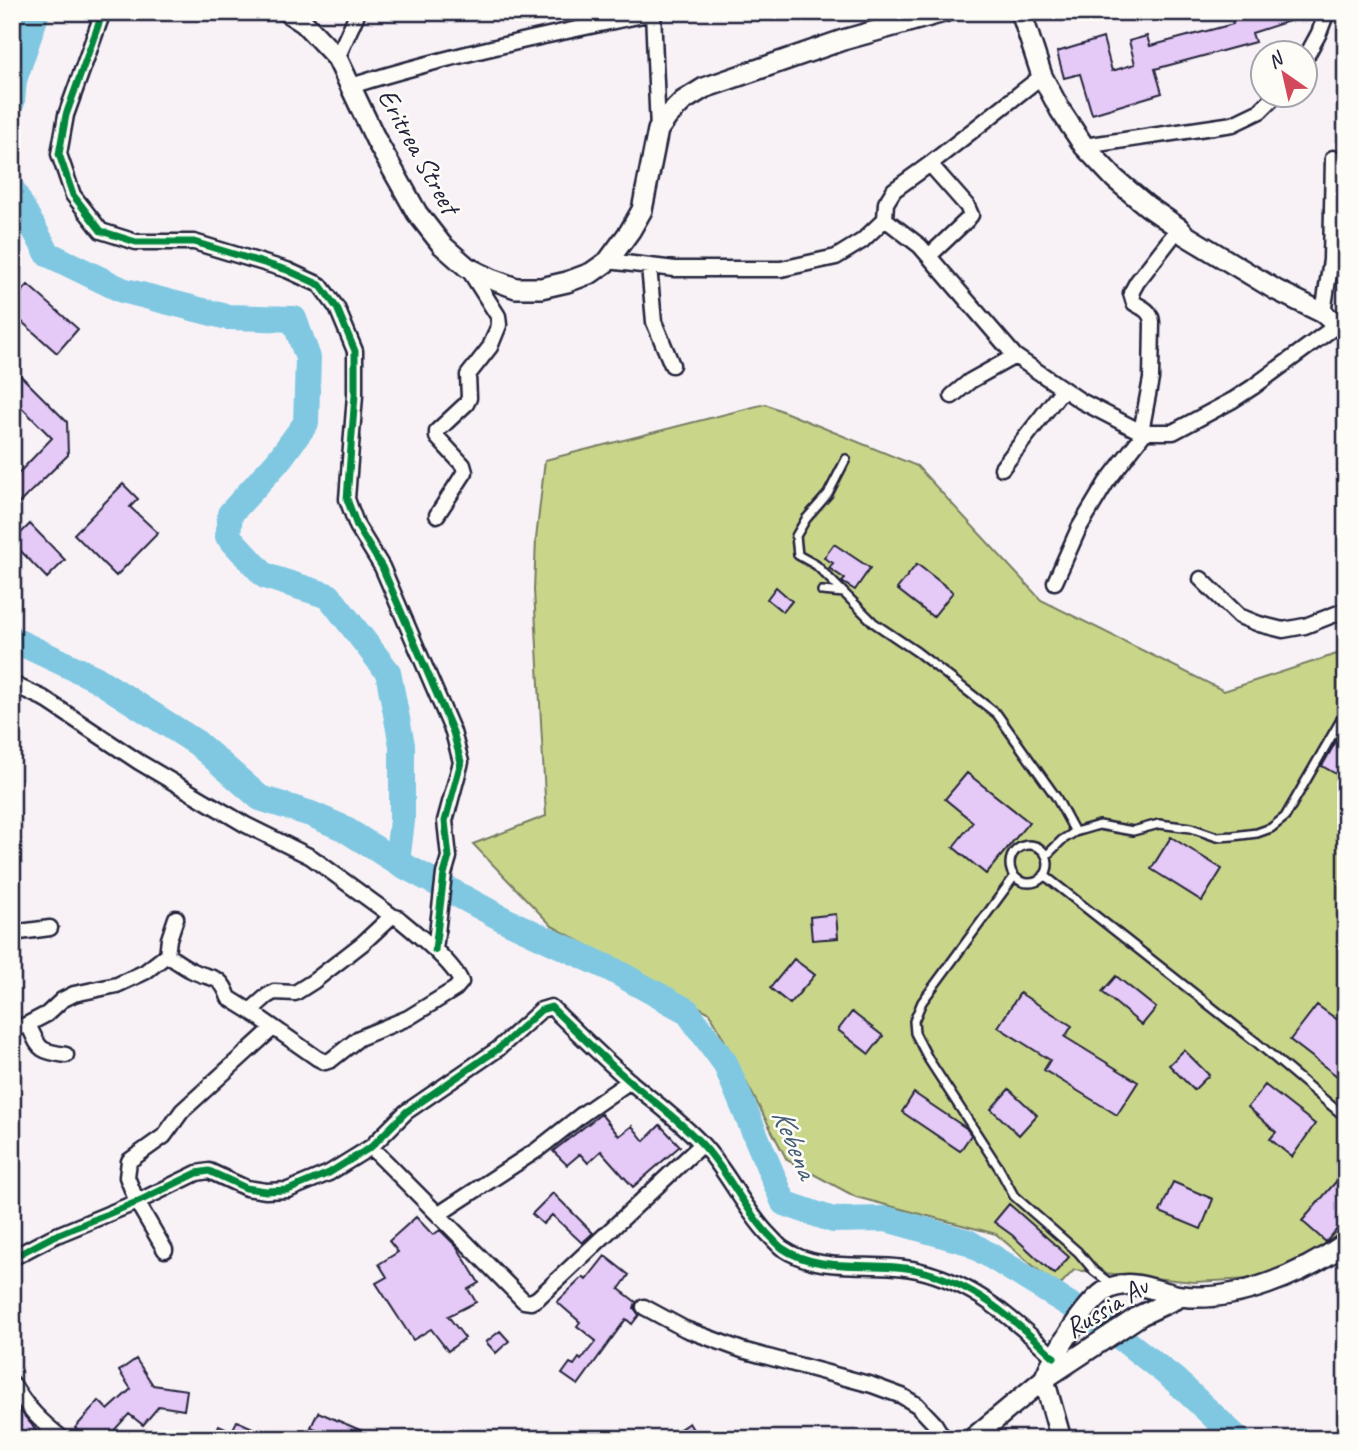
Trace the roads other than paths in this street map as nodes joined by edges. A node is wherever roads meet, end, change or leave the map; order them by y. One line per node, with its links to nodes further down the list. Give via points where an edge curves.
1 (103, 12): 47 (street, via 66,115 59,154 73,195 101,232 136,242 194,242 287,270 320,285 337,308 355,351 347,499 382,567 453,732 461,762 445,821 449,857)
2 (287, 12): 9 (main road, Eritrea Street)
3 (358, 12): 9 (street)
4 (944, 12): 13 (main road, Eritrea Street, via 843,40 704,88 682,101)
5 (1021, 12): 10 (main road)
6 (1327, 12): 8 (street)
7 (653, 13): 11 (street, via 494,46); 13 (street)
8 (1316, 38)
9 (337, 58): 11 (main road, Eritrea Street)
10 (1042, 76): 14 (main road); 16 (street)
11 (351, 86): 22 (main road, Eritrea Street, via 417,213)
12 (1263, 108): 14 (street, via 1233,124)
13 (658, 130): 20 (main road, Eritrea Street, via 642,210)
14 (1084, 146): 18 (main road, via 1115,179)
15 (1333, 158): 23 (street, via 1331,260)
16 (930, 164): 17 (street, via 894,190 886,203); 19 (street, via 971,215)
17 (885, 219): 19 (street); 21 (street, via 836,257 781,269)
18 (1179, 228): 23 (main road, via 1276,290); 28 (street, via 1131,293 1134,303 1152,316 1151,379)
19 (929, 256): 24 (street)
20 (608, 261): 21 (street); 22 (main road, Eritrea Street, via 591,273 541,288 516,288)
21 (649, 266): 25 (street, via 654,322)
22 (467, 267): 31 (street, via 498,316 499,326 490,347 468,375 466,404 437,431 465,472)
23 (1338, 321): 28 (street, via 1233,400 1173,432)
24 (1015, 356): 26 (street); 27 (street)
25 (672, 365)
26 (1063, 389): 28 (street); 30 (street)
27 (952, 396)
28 (1143, 432): 33 (street, via 1079,528)
29 (846, 459): 35 (lane, via 828,494 796,536 798,555 816,565)
30 (1002, 468)
31 (437, 515)
32 (1201, 579): 36 (street, via 1239,616 1283,630)
33 (1055, 582)
34 (822, 591): 35 (lane)
35 (845, 593): 39 (lane, via 874,623 996,714 1056,797)
36 (1346, 610)
37 (12, 684): 43 (street, via 43,698 246,825 311,857)
38 (1346, 711): 39 (lane, via 1284,817 1270,828 1225,836 1159,824 1133,831 1099,825)
39 (1074, 832): 40 (lane)
40 (1046, 856): 41 (lane); 42 (lane, via 1037,846 1024,845 1013,852 1009,864)
41 (1044, 875): 42 (lane, via 1029,883); 55 (lane)
42 (1014, 877): 63 (lane, via 922,1002 914,1021 915,1033 1014,1196)
43 (392, 916): 47 (street); 49 (street, via 314,981 295,993 274,992)
44 (176, 918): 48 (street)
45 (50, 928): 46 (street)
46 (12, 933)
47 (435, 950): 51 (street, via 461,982 408,1018 359,1038 331,1060 317,1058)
48 (167, 955): 49 (street, via 218,980 229,998); 50 (street, via 117,985 74,994)
49 (250, 1012): 51 (street)
50 (28, 1024): 52 (street); 53 (street, via 40,1049)
51 (273, 1028): 58 (street, via 182,1111 164,1136 129,1161 127,1177)
52 (12, 1030)
53 (66, 1055)
54 (630, 1082): 56 (street); 57 (street, via 547,1007 498,1049 405,1112); 59 (street)
55 (1346, 1118)
56 (702, 1144): 59 (street, via 531,1303); 66 (street, via 780,1247 804,1260 915,1269 949,1279 988,1300)
57 (371, 1147): 58 (street, via 329,1173 288,1190 246,1188 209,1171); 59 (street)
58 (137, 1202): 61 (street); 62 (street)
59 (439, 1214)
60 (1346, 1243): 64 (main road, via 1303,1270 1268,1284 1213,1296)
61 (165, 1250)
62 (12, 1258)
63 (1111, 1288): 64 (main road, Russia Av, via 1130,1284); 66 (main road, Russia Av, via 1098,1297)
64 (1182, 1296): 67 (main road, Russia Av, via 1141,1315)
65 (644, 1307): 70 (street, via 685,1329 742,1350 902,1396 934,1423)
66 (1054, 1357): 67 (main road, Russia Av)
67 (1044, 1379): 71 (main road, Russia Av); 72 (main road)
68 (12, 1383): 69 (street, via 23,1402)
69 (63, 1439)
70 (944, 1439)
71 (972, 1439)
72 (1061, 1439)

